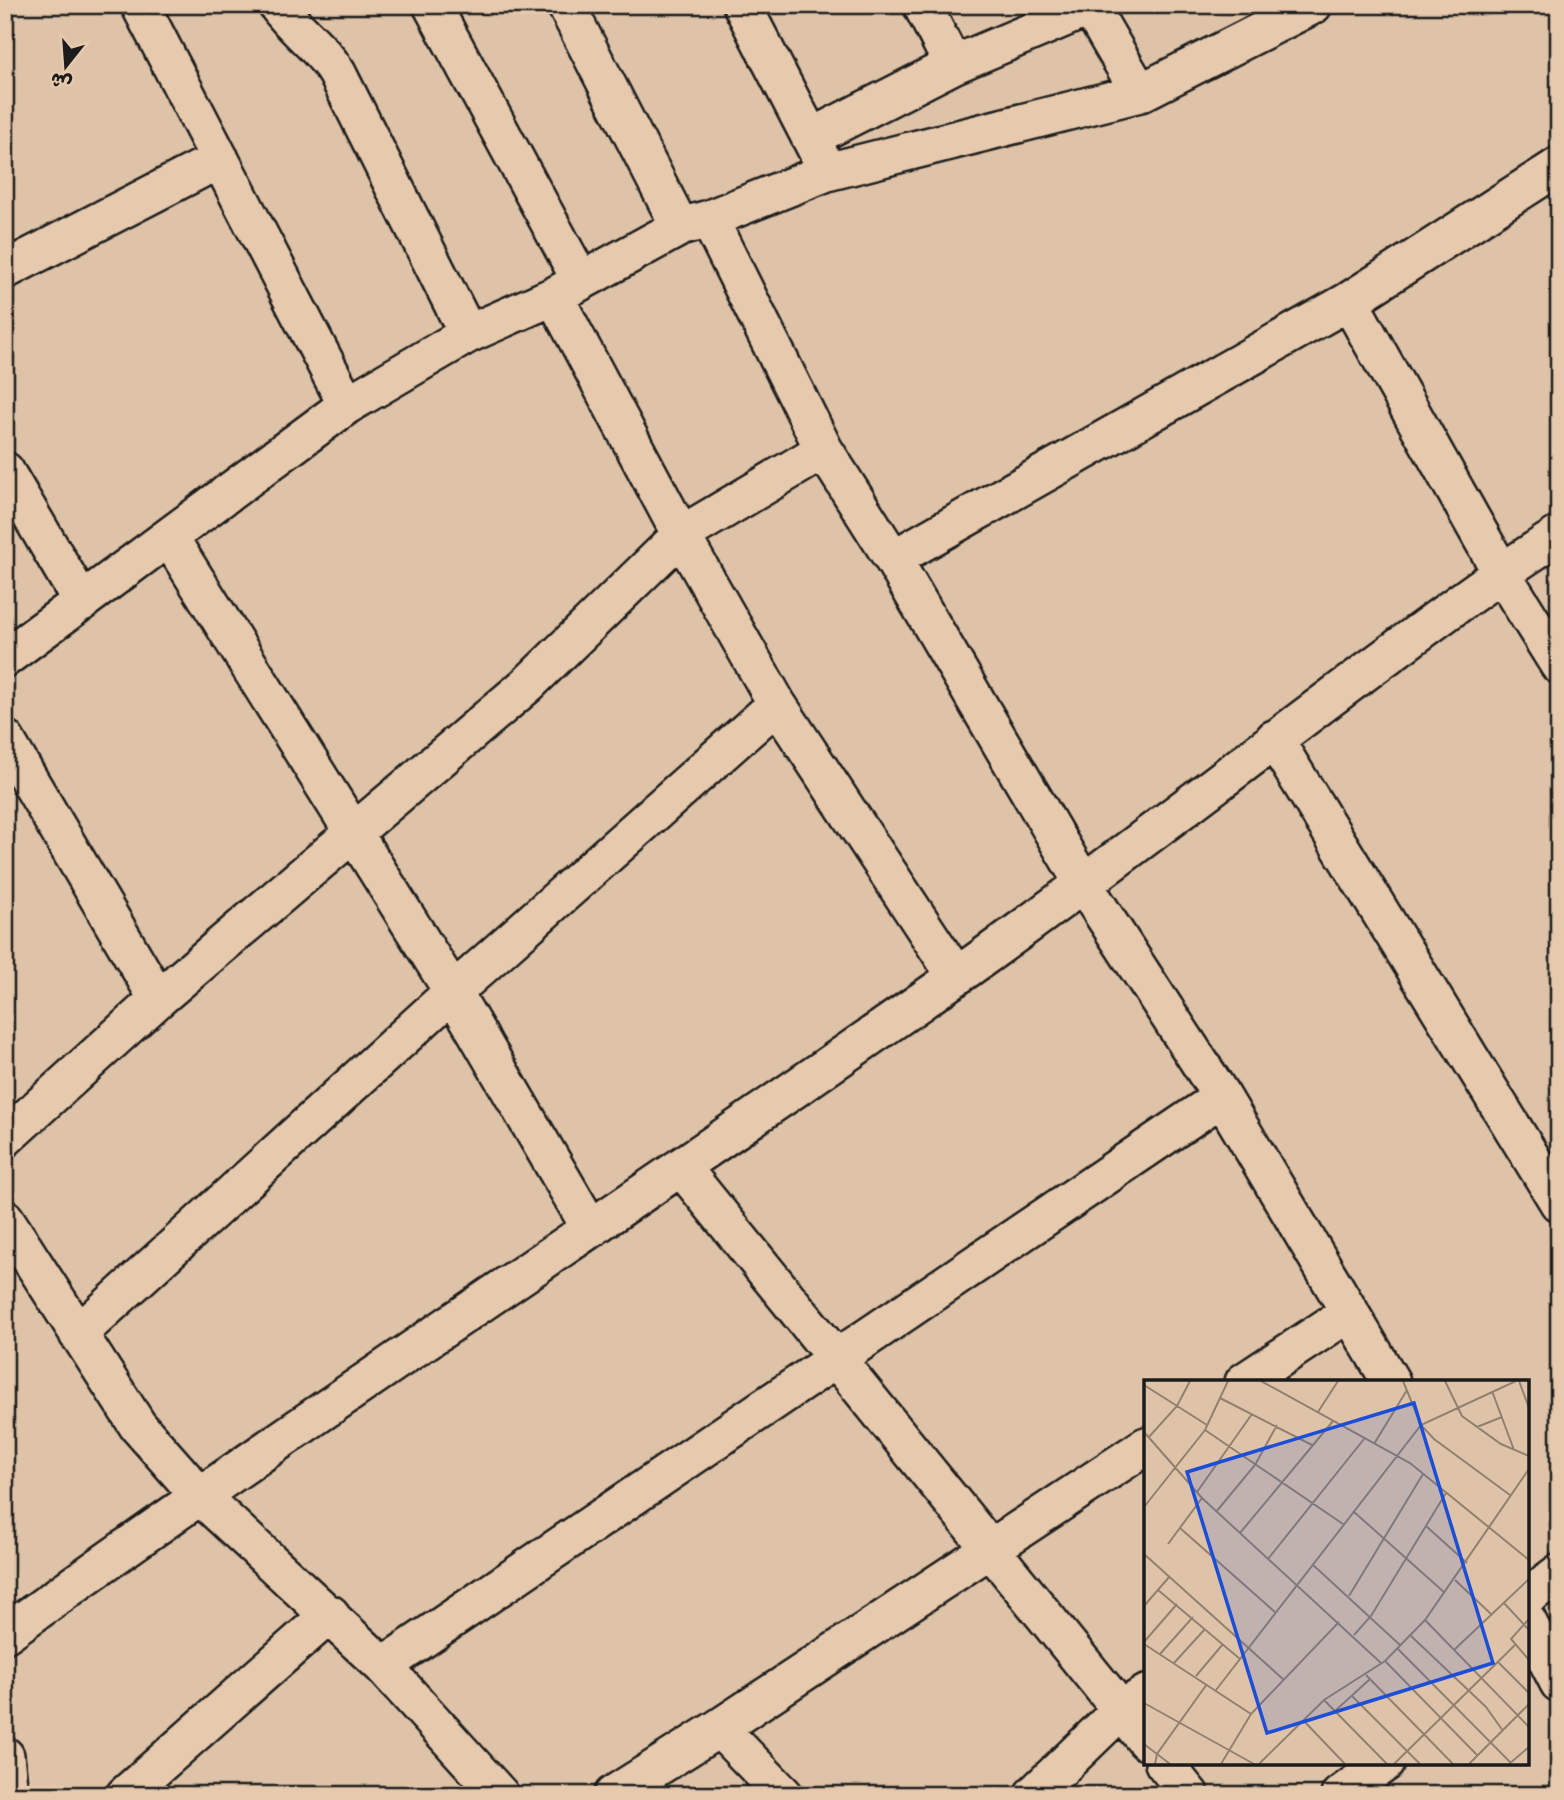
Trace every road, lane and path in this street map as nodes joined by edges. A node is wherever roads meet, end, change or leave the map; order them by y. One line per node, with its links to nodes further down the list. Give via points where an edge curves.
1 (139, 5): 12 (street)
2 (277, 5): 19 (street, via 337,73)
3 (432, 5): 17 (street)
4 (566, 5): 15 (street)
5 (742, 5): 11 (street)
6 (922, 5): 9 (street)
7 (1090, 6): 9 (street); 10 (street)
8 (1311, 6): 10 (street)
9 (953, 65): 11 (street)
10 (1140, 93): 14 (street)
11 (812, 137): 14 (street)
12 (220, 159): 16 (street); 20 (street)
13 (1559, 166): 18 (street)
14 (827, 172): 15 (street)
15 (694, 223): 17 (street); 21 (street)
16 (5, 270)
17 (567, 288): 19 (street); 23 (street)
18 (1349, 301): 26 (street); 27 (street)
19 (468, 334): 20 (street)
20 (346, 405): 25 (street)
21 (824, 450): 23 (street); 26 (street)
22 (5, 471): 28 (street)
23 (681, 535): 31 (street); 34 (street, via 528,684)
24 (1559, 535): 27 (street)
25 (169, 537): 28 (street); 34 (street)
26 (892, 559): 35 (street)
27 (1501, 572): 30 (street); 33 (street)
28 (82, 602): 29 (street)
29 (5, 658)
30 (1559, 664)
31 (778, 704): 36 (street); 37 (street)
32 (5, 739): 38 (street)
33 (1274, 739): 35 (street); 42 (street)
34 (353, 832): 37 (street); 38 (street)
35 (1084, 885): 36 (street); 39 (street)
36 (956, 976): 41 (street)
37 (453, 992): 44 (street); 46 (street)
38 (158, 999): 40 (street)
39 (1222, 1097): 45 (street); 47 (street)
40 (5, 1138)
41 (682, 1168): 44 (street); 47 (street)
42 (1559, 1203)
43 (5, 1219): 46 (street)
44 (591, 1229): 51 (street)
45 (1350, 1312): 48 (street); 49 (street)
46 (78, 1334): 51 (street, via 138,1426)
47 (838, 1360): 52 (street); 58 (street)
48 (1247, 1380)
49 (1390, 1380)
50 (1144, 1447): 52 (street)
51 (198, 1494): 55 (street); 57 (street)
52 (988, 1550): 60 (street); 61 (street)
53 (1559, 1573): 54 (street)
54 (1529, 1596)
55 (330, 1614): 58 (street); 67 (street)
56 (1529, 1627): 59 (street)
57 (5, 1634)
58 (383, 1667): 68 (street)
59 (1543, 1667)
60 (1133, 1702): 62 (street); 71 (street)
61 (719, 1728): 69 (street); 70 (street)
62 (1144, 1735)
63 (5, 1756): 66 (street)
64 (1166, 1765): 72 (street)
65 (1382, 1765): 73 (street)
66 (9, 1795)
67 (125, 1795)
68 (500, 1795)
69 (613, 1795)
70 (784, 1795)
71 (1033, 1795)
72 (1190, 1795)
73 (1340, 1795)

